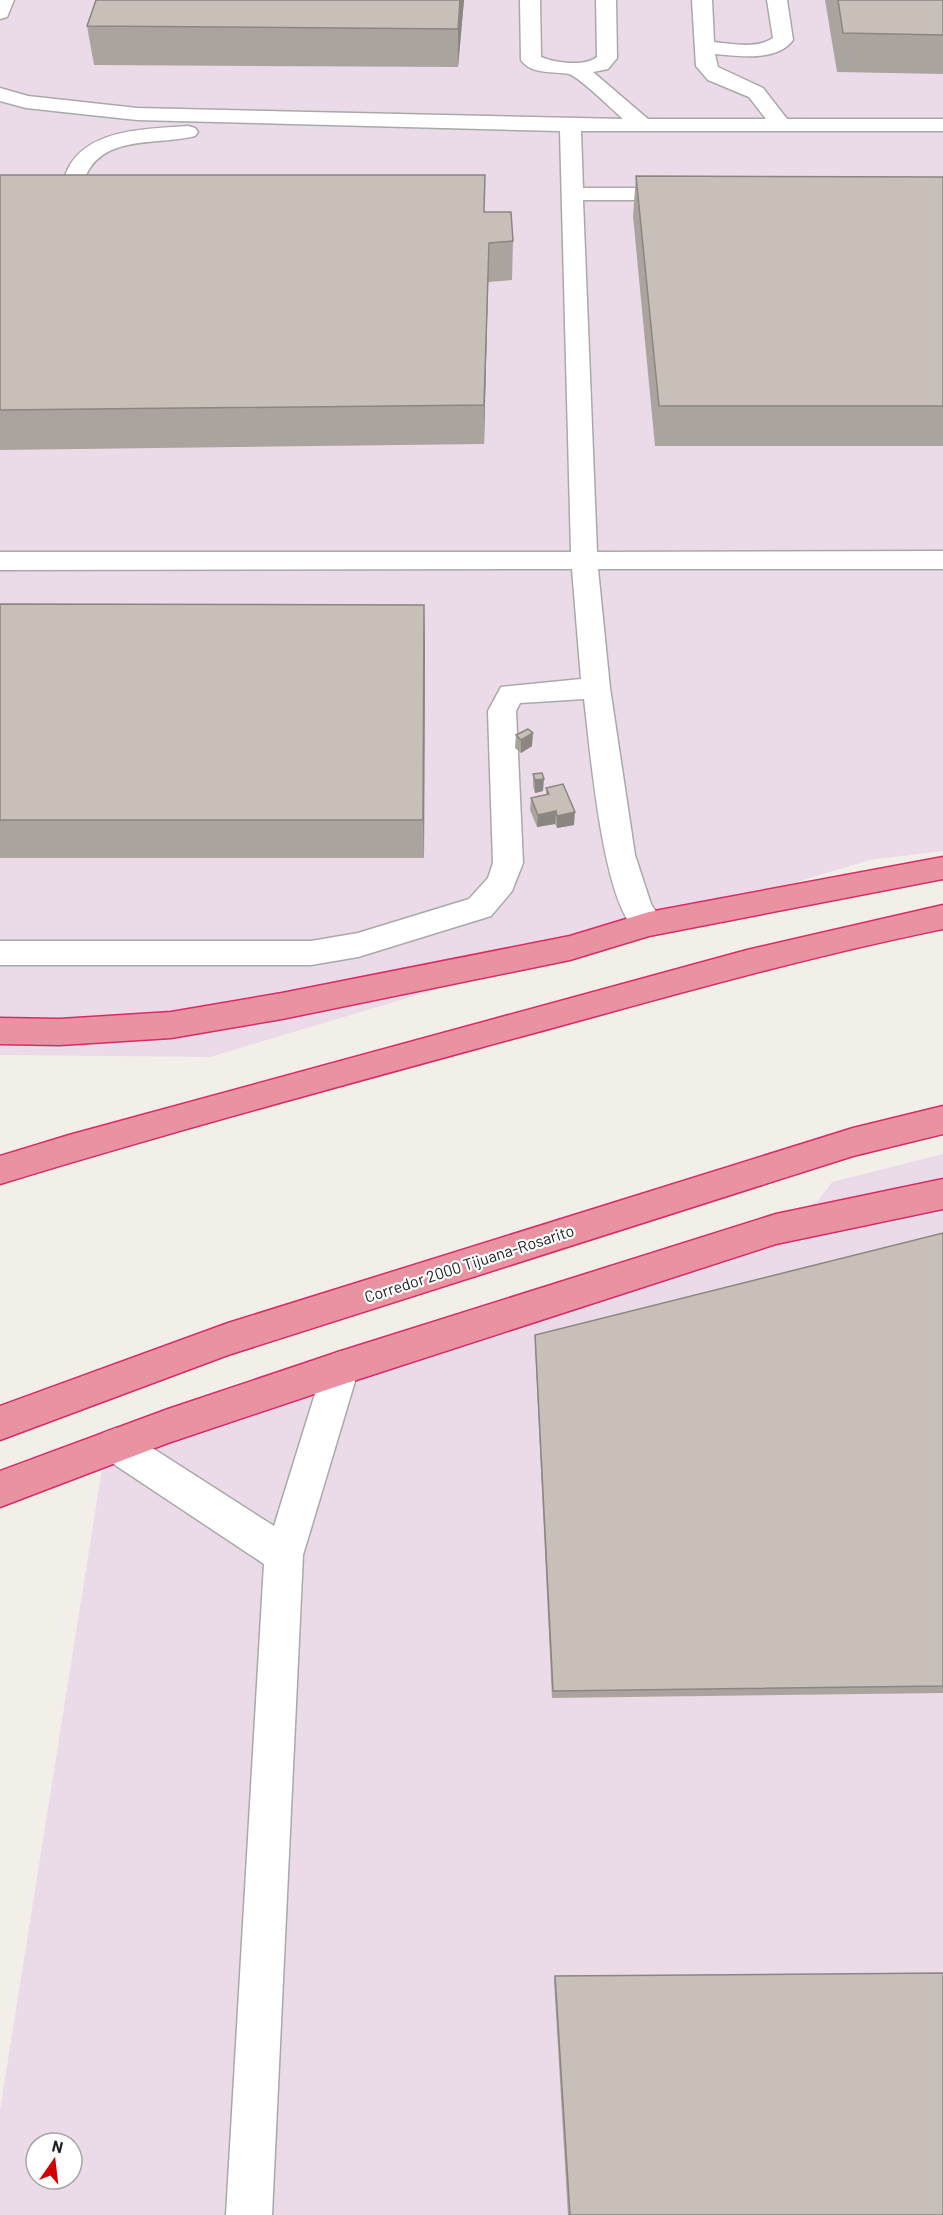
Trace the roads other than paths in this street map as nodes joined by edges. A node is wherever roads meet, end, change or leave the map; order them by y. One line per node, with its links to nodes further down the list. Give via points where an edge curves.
1 (4, 0): 6 (street)
2 (530, 0): 8 (street, via 531,60 541,66)
3 (606, 0): 8 (street, via 607,58 602,65)
4 (702, 0): 7 (street)
5 (777, 0): 7 (street, via 783,40 776,47)
6 (0, 13)
7 (703, 47): 13 (street, via 712,76 749,87 762,97)
8 (576, 68): 12 (street)
9 (0, 94): 10 (street, via 26,102 136,114)
10 (303, 118): 11 (street); 16 (street, via 116,142 93,153 80,165)
11 (570, 125): 12 (street); 18 (street)
12 (643, 125): 13 (street)
13 (780, 125): 14 (street)
14 (943, 125)
15 (47, 194): 16 (street)
16 (71, 194): 17 (street)
17 (94, 194)
18 (574, 194): 19 (street); 20 (street)
19 (705, 194)
20 (584, 559): 21 (street); 22 (street); 23 (street)
21 (943, 560)
22 (0, 561)
23 (596, 688): 26 (street, via 620,855 637,908); 27 (street, via 511,694 502,711 508,862 501,883 480,908 358,945 311,953)
24 (943, 868): 26 (highway)
25 (943, 917): 30 (highway, via 875,930 169,1118)
26 (649, 924): 28 (highway, via 570,948 171,1025 60,1032)
27 (0, 953)
28 (0, 1031)
29 (943, 1120): 33 (highway, Corredor 2000 Tijuana-Rosarito, via 853,1142 228,1339)
30 (0, 1170)
31 (943, 1194): 32 (highway, via 776,1229)
32 (341, 1368): 34 (highway); 36 (street)
33 (0, 1423)
34 (116, 1445): 35 (highway); 36 (street)
35 (0, 1489)
36 (284, 1555): 37 (street)
37 (249, 2215)

